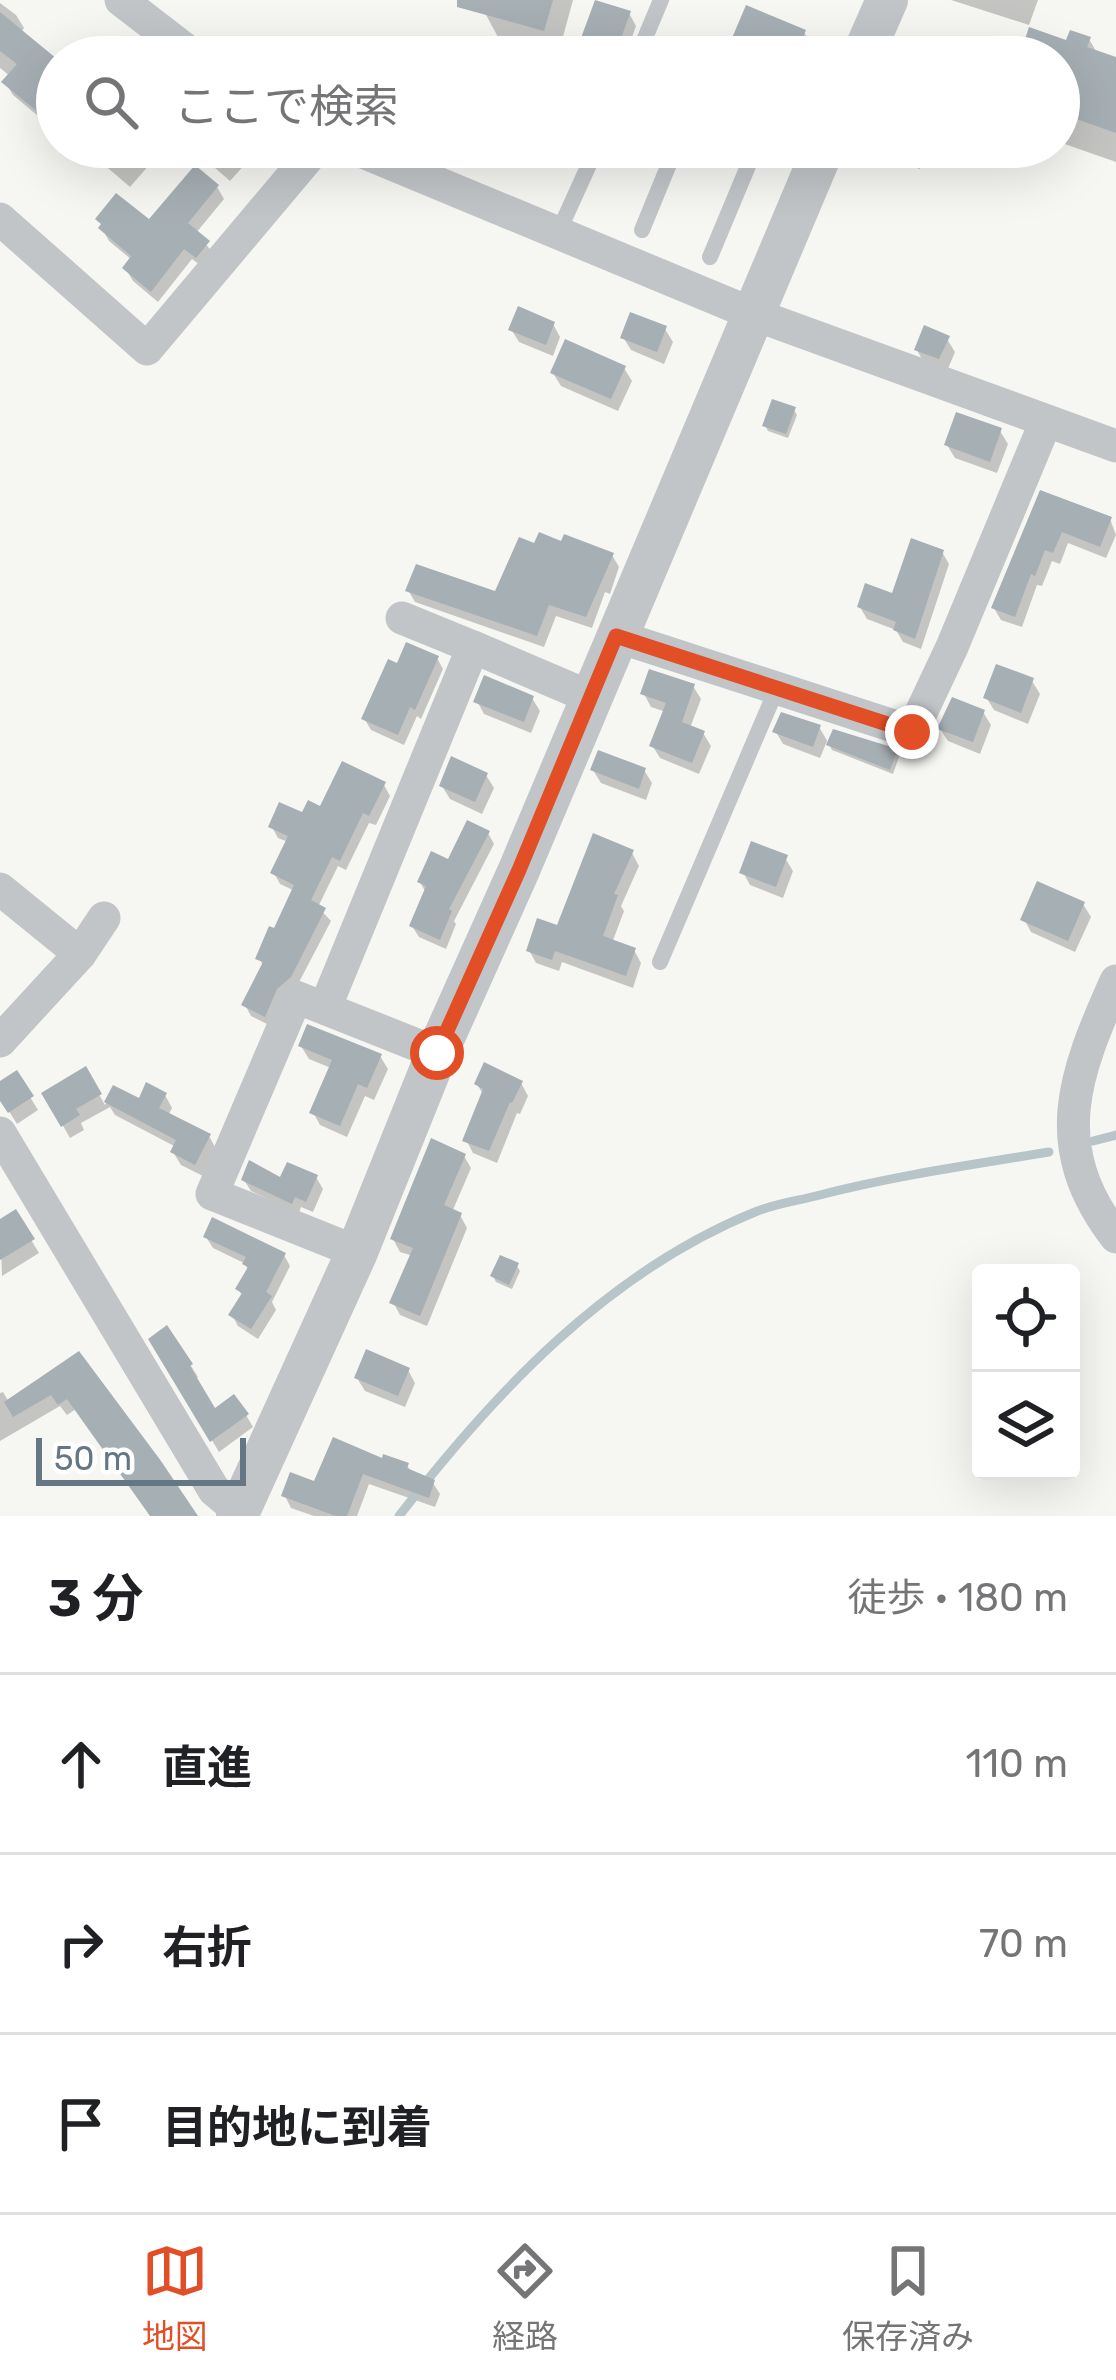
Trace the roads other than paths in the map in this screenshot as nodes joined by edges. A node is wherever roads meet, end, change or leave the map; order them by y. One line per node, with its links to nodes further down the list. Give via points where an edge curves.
1 (121, 0): 4 (street)
2 (661, 0): 5 (lane)
3 (886, 0): 6 (street)
4 (168, 36)
5 (646, 36)
6 (871, 36)
7 (299, 168): 13 (street, via 147,349)
8 (402, 168): 15 (street)
9 (587, 168): 15 (lane)
10 (667, 168): 14 (lane)
11 (747, 168): 16 (lane)
12 (811, 168): 17 (street)
13 (0, 219)
14 (642, 230)
15 (558, 233): 17 (street)
16 (710, 256)
17 (753, 314): 18 (street); 21 (street)
18 (1046, 421): 19 (street); 23 (street, via 912,732)
19 (1116, 446)
20 (402, 618): 22 (street)
21 (616, 636): 23 (street); 24 (street)
22 (473, 647): 24 (street); 30 (street)
23 (777, 688): 28 (lane)
24 (590, 697): 32 (street)
25 (0, 889): 27 (street)
26 (104, 918): 27 (street)
27 (80, 955): 31 (street)
28 (660, 962)
29 (1116, 981): 34 (street, via 1082,1056 1074,1100 1083,1184)
30 (325, 1009): 32 (street); 35 (street, via 296,997 212,1194)
31 (0, 1041)
32 (437, 1053): 35 (street)
33 (0, 1133): 36 (street, via 214,1490)
34 (1116, 1238)
35 (357, 1252): 36 (street)
36 (238, 1513)

